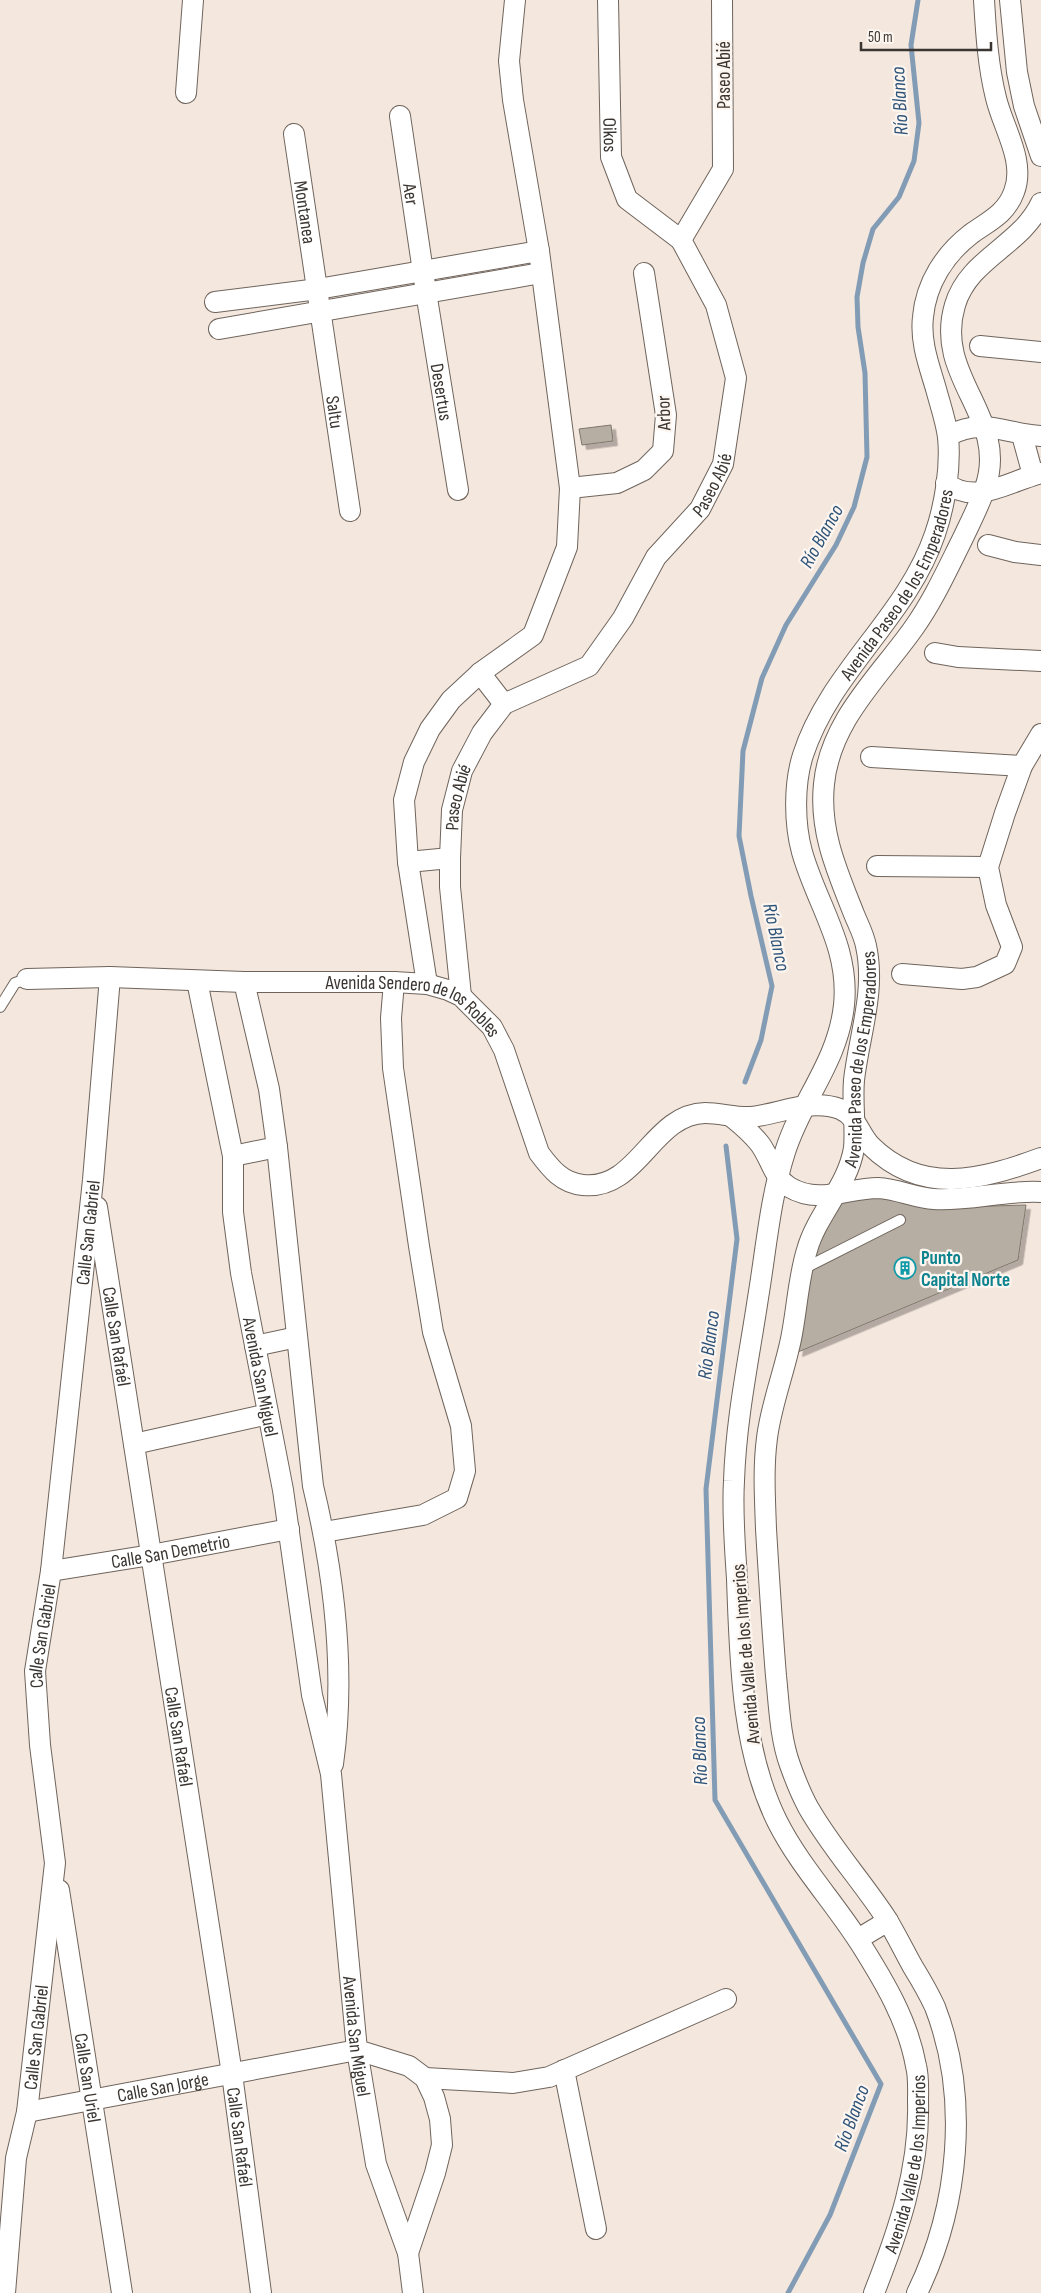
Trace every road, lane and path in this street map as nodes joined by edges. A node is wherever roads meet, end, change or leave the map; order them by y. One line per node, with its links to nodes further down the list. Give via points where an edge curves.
1 (193, 0): 7 (street)
2 (515, 0): 13 (street, via 509,61)
3 (608, 0): 12 (street, Oikos, via 610,157 627,199)
4 (722, 0): 12 (street, Paseo Abié, via 723,169)
5 (984, 0): 25 (street, Avenida Paseo de los Emperadores, via 988,60 996,98 1018,165 1017,182 1004,211 971,235 942,263 925,302 922,319 924,352)
6 (1010, 0): 10 (street, via 1017,72 1024,106)
7 (186, 93)
8 (400, 116): 14 (street, Aer)
9 (294, 134): 17 (street, Montanea)
10 (1041, 156)
11 (1041, 204): 24 (street, Avenida Paseo de los Emperadores, via 1029,225 974,270 954,308 950,343 955,366)
12 (681, 240): 38 (street, Paseo Abié, via 716,305 736,378 722,464 700,509 656,556 623,618 589,666)
13 (539, 251): 14 (street); 15 (street)
14 (423, 271): 17 (street); 18 (street, Aer)
15 (541, 273): 18 (street); 29 (street)
16 (644, 273): 29 (street, Arbor, via 666,415 663,451 644,470 617,483)
17 (318, 289): 19 (street); 20 (street, Montanea)
18 (426, 292): 20 (street); 30 (street, Desertus)
19 (215, 302)
20 (321, 312): 21 (street); 32 (street, Saltu)
21 (219, 329)
22 (980, 346): 23 (street)
23 (1041, 352)
24 (985, 426): 25 (street, via 966,428); 26 (street); 31 (street, Avenida Paseo de los Emperadores, via 991,458)
25 (948, 436): 28 (street, Avenida Paseo de los Emperadores)
26 (1032, 436): 27 (street)
27 (1037, 474): 31 (street)
28 (946, 483): 31 (street, via 959,491); 55 (street, Avenida Paseo de los Emperadores, via 943,508 918,576 817,719 801,760 796,806 800,847 832,924 843,964 844,1004 826,1070)
29 (570, 488): 37 (street, via 567,548 533,635)
30 (458, 490)
31 (984, 492): 56 (street, Avenida Paseo de los Emperadores, via 940,587 840,729 828,762 823,803 826,836 866,946 869,973 864,1030 853,1086)
32 (350, 511)
33 (988, 545): 34 (street)
34 (1041, 555)
35 (935, 653): 36 (street)
36 (1041, 661)
37 (480, 673): 38 (street); 43 (street, via 451,700 430,729 414,762 404,800)
38 (504, 704): 42 (street, Paseo Abié, via 482,733 462,771 452,810)
39 (1041, 734): 41 (street)
40 (871, 757): 41 (street)
41 (1022, 766): 45 (street)
42 (450, 858): 43 (street); 53 (street, Paseo Abié)
43 (408, 862): 52 (street)
44 (877, 866): 45 (street)
45 (988, 867): 46 (street, via 996,905 1012,946 1005,964 977,978)
46 (902, 974)
47 (110, 978): 48 (street, Avenida Sendero de los Robles); 49 (street, Avenida Sendero de los Robles); 62 (street, Calle San Gabriel)
48 (27, 979): 54 (lane, via 15,983)
49 (197, 980): 50 (street, Avenida Sendero de los Robles); 59 (street, Avenida San Miguel)
50 (244, 982): 51 (street, Avenida Sendero de los Robles); 58 (street, Avenida San Miguel, via 269,1090)
51 (394, 982): 52 (street, Avenida Sendero de los Robles); 74 (street, via 391,1018 393,1068 433,1332 461,1426 465,1471 456,1498 423,1515)
52 (427, 984): 53 (street, Avenida Sendero de los Robles)
53 (460, 996): 57 (street, Avenida Sendero de los Robles, via 492,1027 504,1050 539,1153 563,1180 588,1186 607,1183 620,1176 673,1124 684,1118 706,1113)
54 (0, 1007)
55 (805, 1106): 56 (street, Avenida Sendero de los Robles, via 829,1106); 57 (street, Avenida Sendero de los Robles); 61 (street, Avenida Paseo de los Emperadores, via 788,1141)
56 (852, 1117): 60 (street, via 884,1158 904,1170 931,1178 974,1178); 64 (street, Avenida Paseo de los Emperadores, via 854,1150)
57 (733, 1118): 61 (street, via 761,1144)
58 (277, 1147): 59 (street); 67 (street, Avenida San Miguel)
59 (233, 1156): 68 (street, Avenida San Miguel, via 234,1221)
60 (1041, 1158)
61 (778, 1179): 64 (street, via 803,1194); 80 (street, Avenida Valle de los Imperios, via 738,1432 733,1486 739,1632)
62 (93, 1180): 70 (street, Calle San Rafaél); 76 (street, Calle San Gabriel)
63 (1041, 1192): 64 (street, via 933,1199 878,1188)
64 (833, 1196): 66 (street, Avenida Valle de los Imperios, via 814,1231)
65 (900, 1220): 66 (lane)
66 (802, 1269): 79 (street, Avenida Valle de los Imperios, via 793,1330 766,1440 766,1533)
67 (297, 1338): 68 (street); 71 (street, Avenida San Miguel)
68 (255, 1346): 69 (street, Avenida San Miguel)
69 (268, 1414): 70 (street); 72 (street, Avenida San Miguel)
70 (134, 1444): 75 (street, Calle San Rafaél)
71 (313, 1486): 72 (street); 74 (street, Avenida San Miguel)
72 (283, 1490): 73 (street, Avenida San Miguel)
73 (289, 1529): 75 (street, Calle San Demetrio); 78 (street, Avenida San Miguel)
74 (324, 1532): 77 (street, Avenida San Miguel)
75 (151, 1555): 76 (street, Calle San Demetrio); 88 (street, Calle San Rafaél)
76 (51, 1571): 82 (street, Calle San Gabriel, via 35,1671 40,1746)
77 (334, 1606): 78 (street); 81 (street, Avenida San Miguel, via 340,1666 339,1722)
78 (301, 1612): 81 (street, Avenida San Miguel, via 312,1695)
79 (778, 1699): 80 (street); 83 (street, Avenida Valle de los Imperios, via 787,1757 807,1805)
80 (746, 1703): 84 (street, Avenida Valle de los Imperios, via 756,1764 778,1821 812,1877)
81 (331, 1774): 86 (street, Avenida San Miguel)
82 (55, 1863): 90 (street, Calle San Uriel); 91 (street, Calle San Gabriel)
83 (888, 1921): 84 (street); 100 (street, Avenida Valle de los Imperios, via 934,2006 952,2067 956,2132 947,2212 930,2266)
84 (858, 1940): 99 (street, Avenida Valle de los Imperios, via 902,2018 917,2068 919,2128 910,2186)
85 (726, 1999): 87 (street)
86 (357, 2050): 88 (street, Calle San Jorge); 89 (street, via 409,2066); 93 (street, Avenida San Miguel, via 376,2164)
87 (564, 2070): 89 (street, via 549,2077 513,2083); 92 (street)
88 (232, 2074): 90 (street, Calle San Jorge); 97 (street, Calle San Rafaél)
89 (425, 2078): 93 (street, via 440,2119 442,2145)
90 (92, 2100): 91 (street, Calle San Jorge); 96 (street, Calle San Uriel)
91 (27, 2112): 94 (street, Calle San Gabriel, via 16,2158)
92 (596, 2229)
93 (408, 2253): 98 (street, Avenida San Miguel)
94 (3, 2272): 95 (street, Calle San Gabriel)
95 (5, 2293)
96 (122, 2293)
97 (261, 2293)
98 (413, 2293)
99 (874, 2293)
100 (917, 2293)

